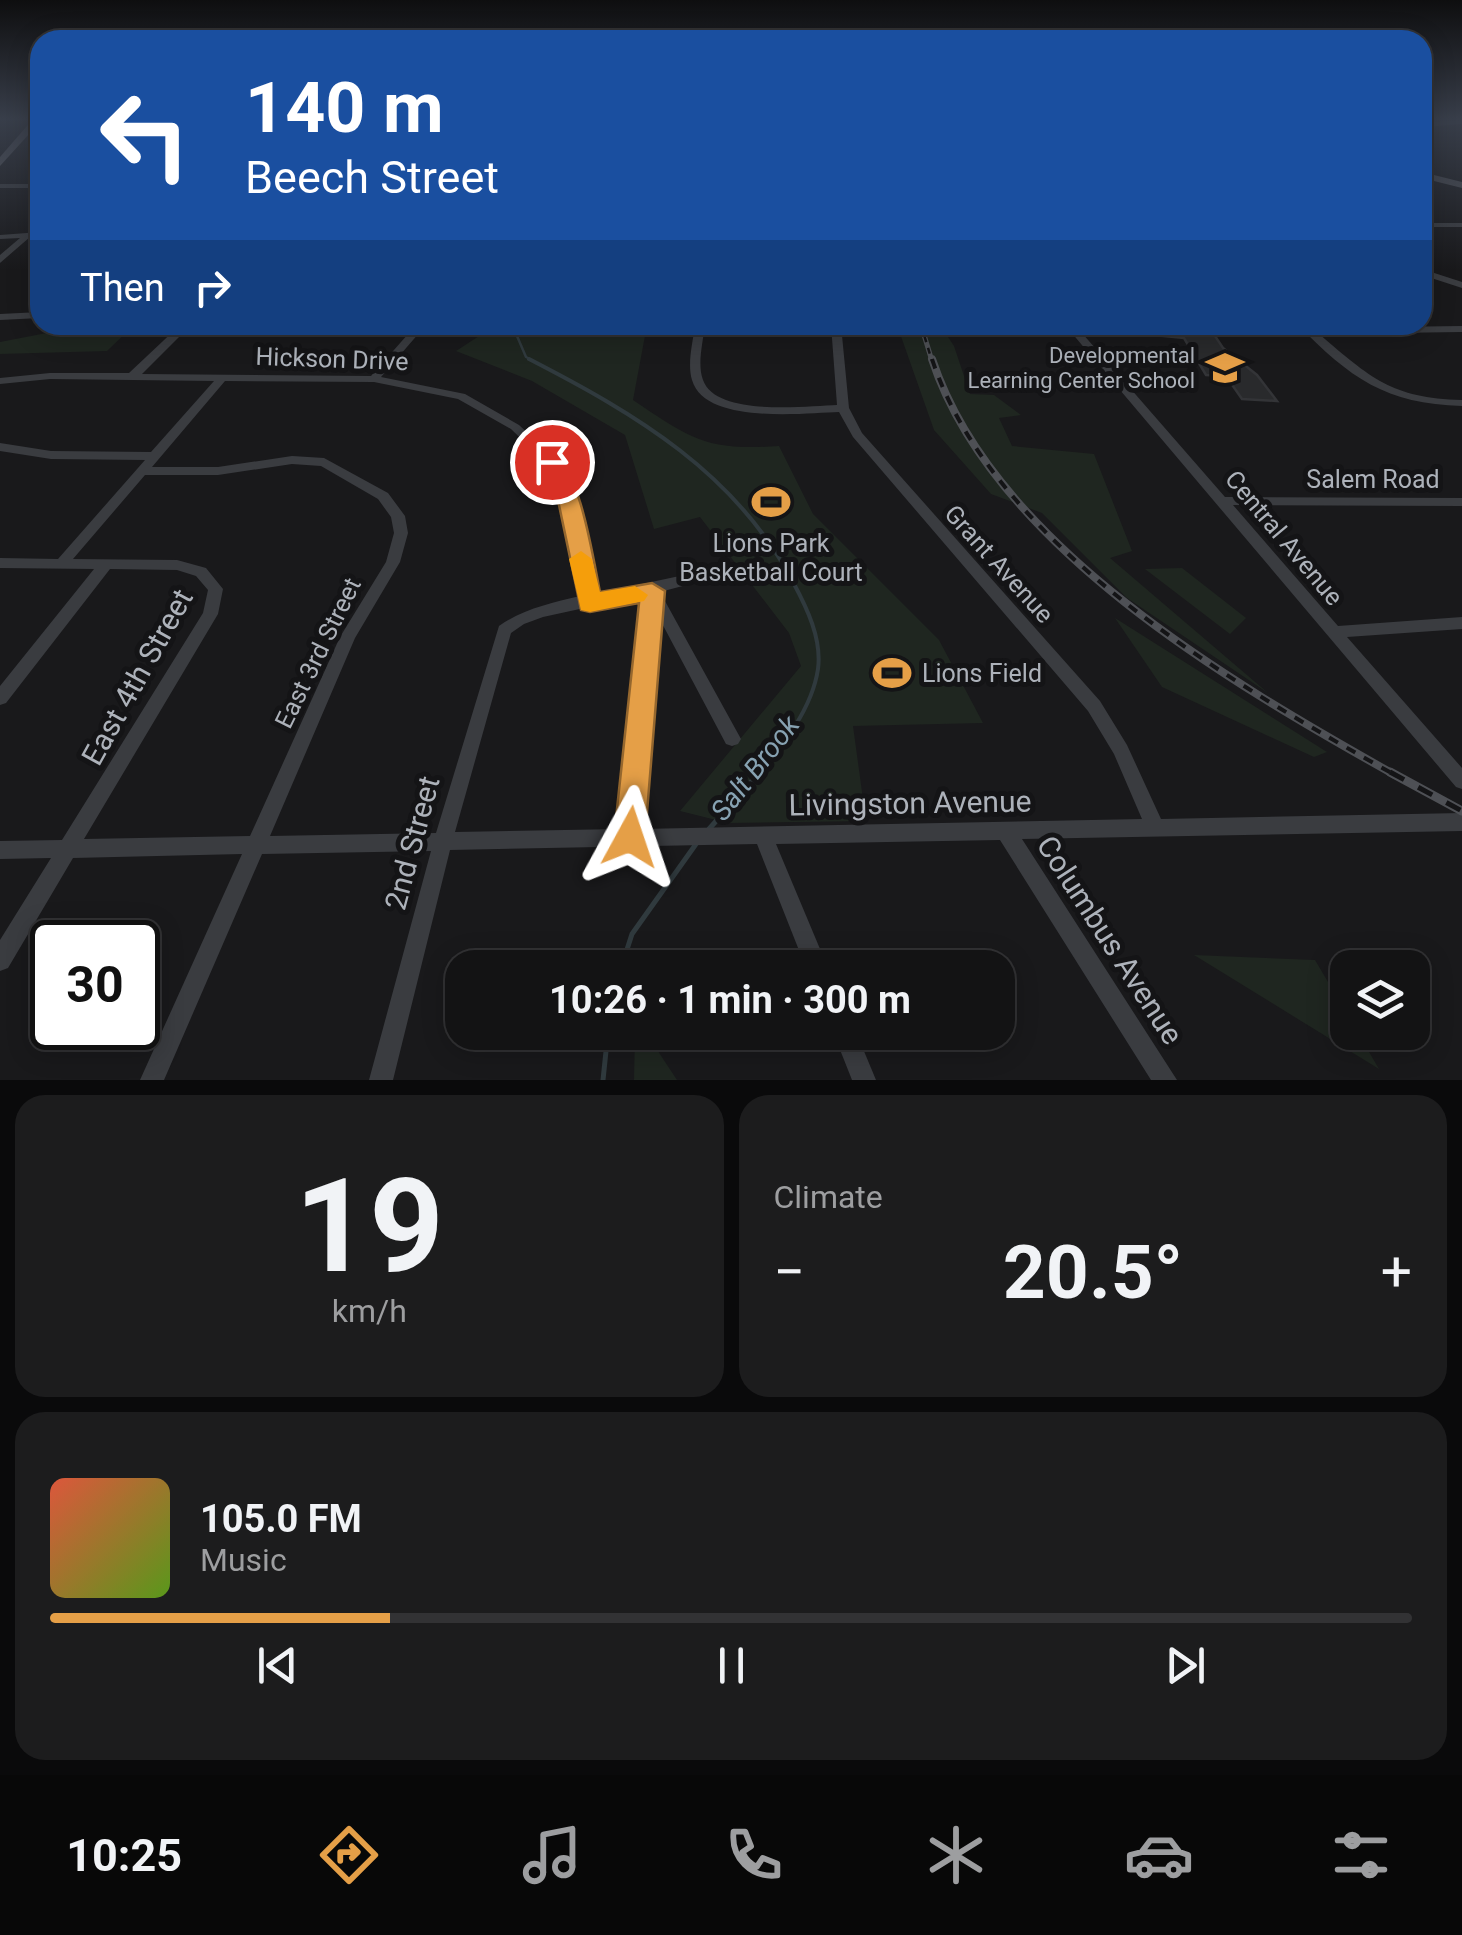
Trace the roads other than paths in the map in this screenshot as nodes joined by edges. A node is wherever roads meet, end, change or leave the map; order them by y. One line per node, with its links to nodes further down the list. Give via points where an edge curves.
1 (1432, 177): 2 (main road)
2 (1462, 184)
3 (0, 186): 4 (street)
4 (30, 186)
5 (1432, 225): 6 (street)
6 (1462, 225)
7 (28, 235): 8 (street); 9 (street)
8 (0, 237)
9 (0, 260)
10 (1432, 275): 11 (street)
11 (1462, 285)
12 (30, 316): 13 (street)
13 (0, 317)
14 (1432, 329): 15 (street)
15 (1462, 329)
16 (176, 335): 22 (street)
17 (412, 335): 24 (street)
18 (699, 335): 27 (street, via 697,378 714,400 758,409)
19 (837, 335): 27 (street, Grant Avenue)
20 (1079, 335): 31 (street, Central Avenue)
21 (1315, 335): 26 (street, via 1383,390 1417,403)
22 (132, 377): 23 (street, Hickson Drive); 25 (street, Hickson Drive)
23 (222, 378): 24 (street, Hickson Drive); 29 (street)
24 (374, 378): 38 (street, Hickson Drive, via 460,396 541,447 566,491)
25 (0, 381)
26 (1462, 402)
27 (844, 408): 45 (street, Grant Avenue, via 866,448 1094,706)
28 (0, 448): 29 (street)
29 (154, 456): 30 (street)
30 (142, 471): 34 (street); 50 (street, East 3rd Street, via 218,472 308,460 373,488 398,516 397,552 348,637)
31 (1223, 500): 32 (street, Salem Road); 40 (street, Central Avenue)
32 (1462, 502)
33 (0, 562): 34 (street)
34 (62, 563): 35 (street)
35 (106, 564): 41 (street); 51 (street, East 4th Street, via 201,572 213,582 216,600)
36 (689, 579): 37 (street)
37 (652, 591): 38 (street); 42 (street); 48 (street)
38 (590, 603): 49 (street, 2nd Street, via 530,613 500,638)
39 (1462, 623): 40 (street)
40 (1334, 632): 43 (street, Central Avenue)
41 (0, 698)
42 (732, 739)
43 (1462, 782)
44 (1462, 822): 45 (street, Livingston Avenue)
45 (1154, 827): 46 (street, Livingston Avenue)
46 (1006, 832): 47 (street, Livingston Avenue); 59 (street, Columbus Avenue)
47 (763, 836): 48 (street, Livingston Avenue); 53 (street)
48 (630, 837): 49 (street, Livingston Avenue)
49 (443, 840): 50 (street, Livingston Avenue); 57 (street, 2nd Street)
50 (257, 845): 51 (street, Livingston Avenue); 56 (street, East 3rd Street)
51 (70, 848): 52 (street, Livingston Avenue); 54 (street)
52 (0, 850)
53 (810, 950)
54 (0, 960)
55 (852, 1050): 58 (street)
56 (152, 1080)
57 (381, 1080)
58 (864, 1080)
59 (1165, 1080)

